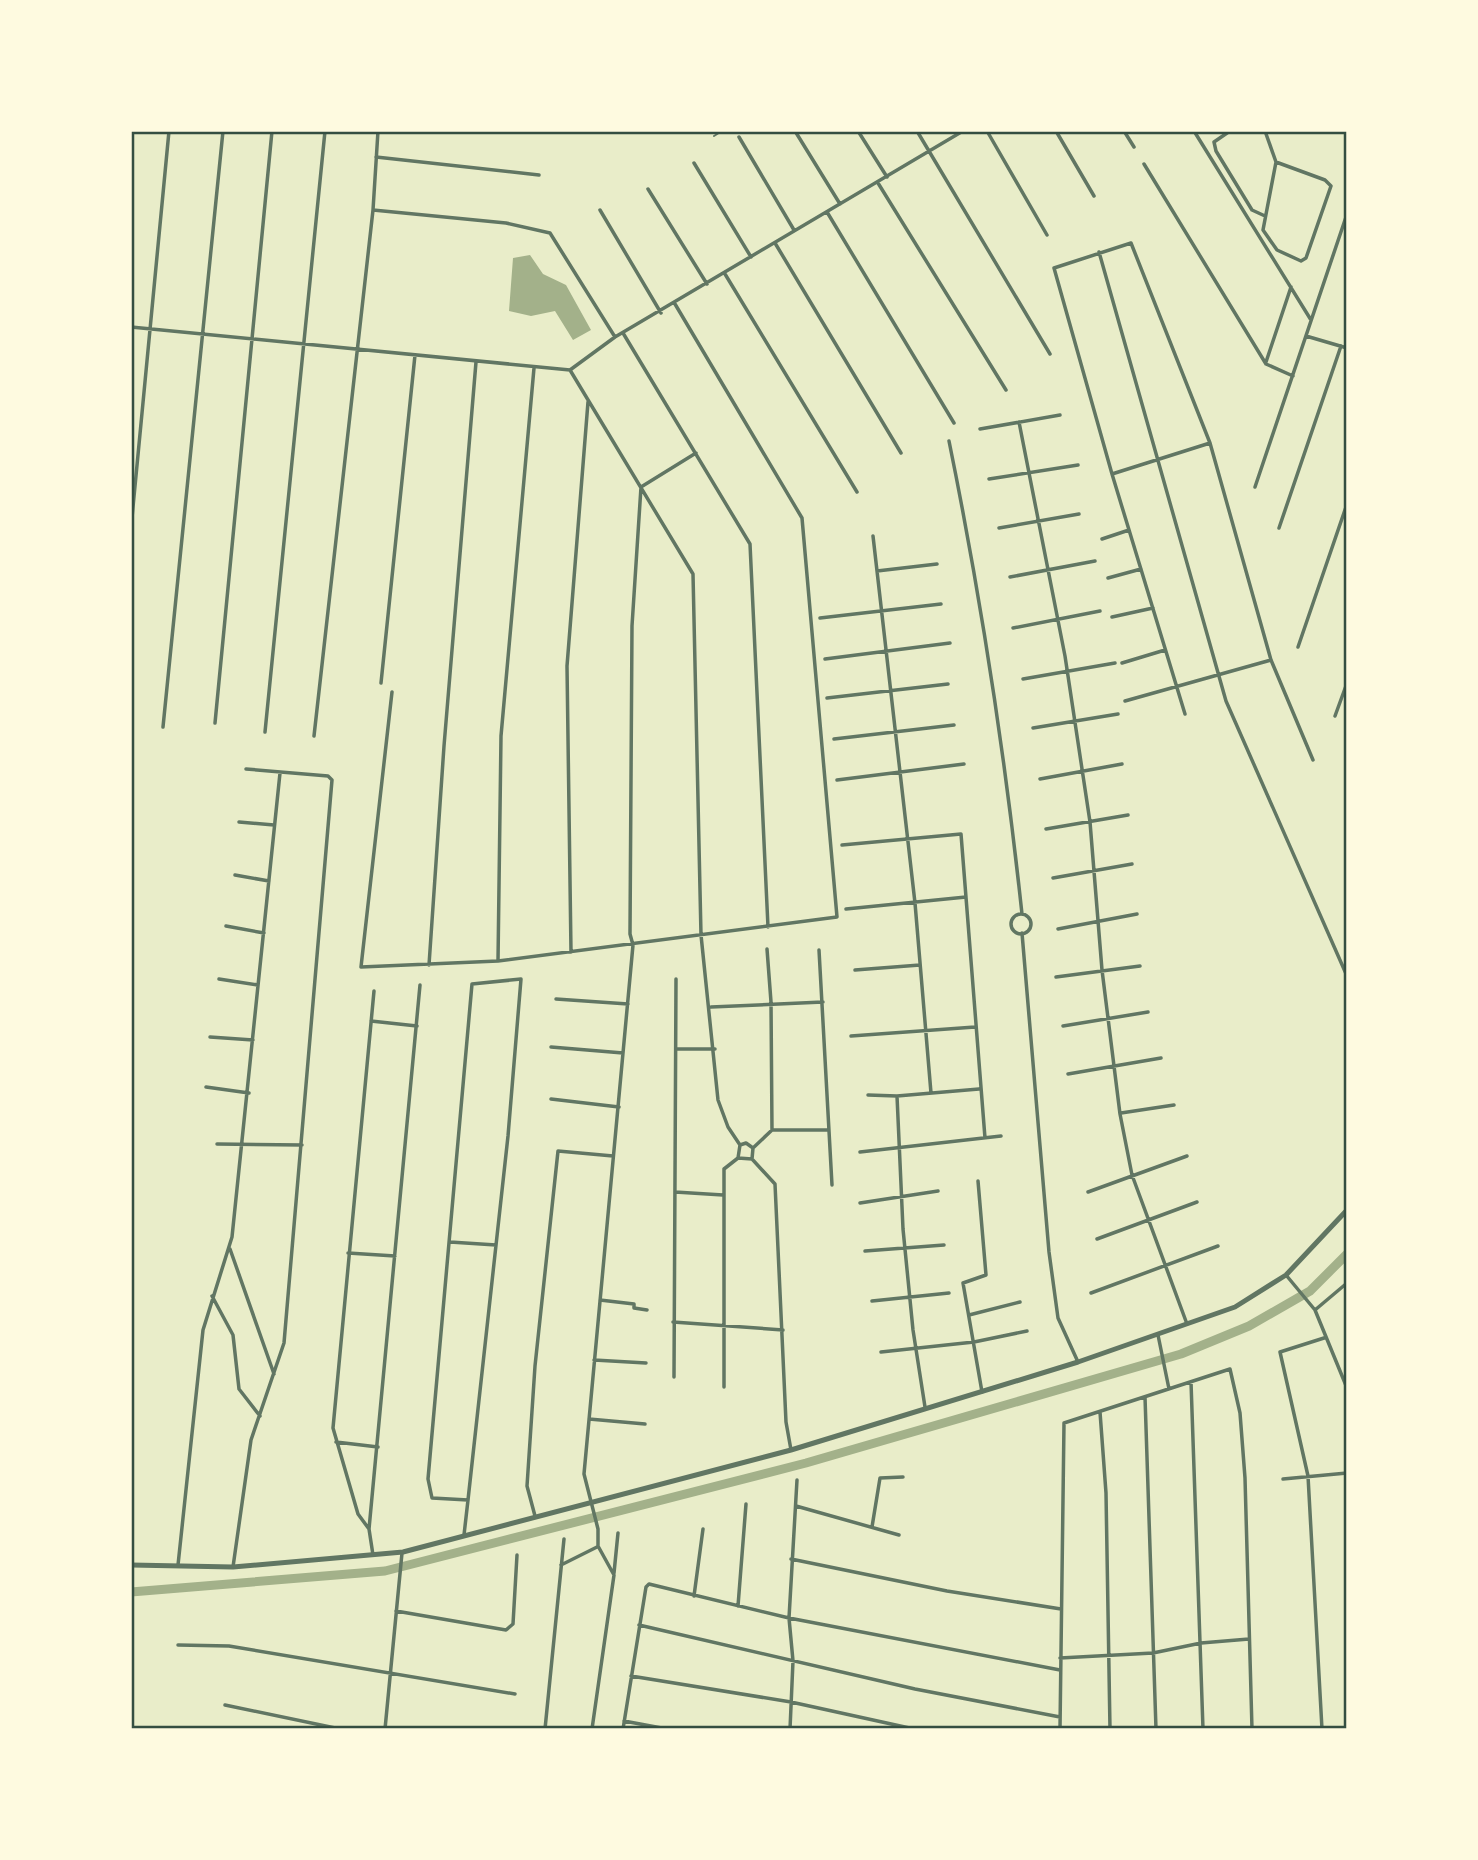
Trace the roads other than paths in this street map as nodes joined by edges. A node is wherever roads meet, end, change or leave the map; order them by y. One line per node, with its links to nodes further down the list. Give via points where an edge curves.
1 (169, 131): 48 (street)
2 (223, 131): 49 (street)
3 (272, 131): 53 (street)
4 (325, 131): 54 (street)
5 (378, 131): 21 (street)
6 (722, 131): 17 (lane)
7 (795, 131): 30 (street)
8 (858, 131): 26 (street)
9 (917, 131): 20 (street)
10 (963, 131): 20 (street)
11 (987, 131): 37 (street)
12 (1056, 131): 29 (street)
13 (1124, 131): 19 (street)
14 (1194, 131): 43 (street)
15 (1230, 131): 35 (street, via 1214,142 1216,151 1252,210)
16 (1265, 131): 22 (street)
17 (714, 136)
18 (739, 137): 36 (street)
19 (1133, 147)
20 (930, 152): 26 (street); 58 (street)
21 (376, 157): 25 (street); 31 (street)
22 (1276, 162): 35 (street); 35 (street, via 1325,180 1331,191 1304,260 1284,256 1273,246 1263,230)
23 (694, 163): 40 (street)
24 (1144, 164): 61 (street)
25 (539, 175)
26 (887, 177): 27 (street)
27 (878, 183): 30 (street); 65 (street)
28 (648, 189): 42 (street)
29 (1094, 196)
30 (839, 204): 33 (street)
31 (373, 210): 52 (street, via 506,223 550,233); 57 (street)
32 (600, 210): 45 (street)
33 (827, 212): 36 (street); 69 (street)
34 (1347, 214): 46 (street)
35 (1265, 216)
36 (794, 230): 38 (street)
37 (1047, 235)
38 (775, 243): 40 (street); 74 (street)
39 (1099, 252): 72 (street, via 1132,244); 75 (street); 78 (street, via 1054,268)
40 (751, 257): 41 (street)
41 (725, 274): 42 (street); 82 (street)
42 (708, 284): 44 (street)
43 (1291, 288): 46 (street); 61 (street)
44 (675, 304): 45 (street); 166 (street, via 802,518 836,918)
45 (661, 313): 50 (street)
46 (1311, 320): 51 (street)
47 (131, 327): 48 (street)
48 (151, 330): 49 (street); 86 (street)
49 (203, 333): 53 (street); 132 (street)
50 (623, 333): 52 (street); 73 (street)
51 (1306, 335): 55 (street); 64 (street)
52 (615, 337): 63 (street)
53 (253, 338): 54 (street); 130 (street)
54 (305, 343): 57 (street); 134 (street)
55 (1341, 346): 56 (street); 88 (street)
56 (1347, 348)
57 (358, 349): 59 (street); 136 (street)
58 (1050, 354)
59 (415, 355): 60 (street); 118 (street)
60 (477, 362): 62 (street); 176 (street)
61 (1266, 364): 64 (street)
62 (534, 368): 63 (street); 175 (street, via 501,736)
63 (570, 370): 66 (street)
64 (1293, 376): 81 (street)
65 (1006, 390)
66 (588, 400): 80 (street); 174 (street, via 568,666)
67 (1060, 415): 68 (street)
68 (1019, 422): 70 (street); 77 (street)
69 (954, 423)
70 (980, 429)
71 (949, 441): 162 (street, via 987,643)
72 (1210, 443): 75 (street); 112 (street)
73 (696, 453): 80 (street); 166 (street, via 750,546)
74 (901, 453)
75 (1158, 460): 78 (street); 116 (street)
76 (1078, 465): 77 (street)
77 (1029, 473): 79 (street); 85 (street)
78 (1112, 474): 89 (street)
79 (989, 479)
80 (641, 487): 170 (street, via 693,574); 171 (street, via 632,626)
81 (1255, 487)
82 (857, 492)
83 (1347, 503): 108 (street)
84 (1079, 514): 85 (street)
85 (1039, 521): 87 (street); 95 (street)
86 (131, 528)
87 (999, 528)
88 (1279, 528)
89 (1129, 530): 91 (street); 94 (street)
90 (873, 536): 96 (street)
91 (1102, 539)
92 (1095, 561): 95 (street)
93 (937, 564): 96 (street)
94 (1141, 569): 98 (street); 100 (street)
95 (1048, 570): 97 (street); 105 (street)
96 (877, 571): 101 (street)
97 (1010, 577)
98 (1108, 578)
99 (941, 604): 101 (street)
100 (1153, 608): 103 (street); 109 (street)
101 (882, 611): 104 (street); 110 (street)
102 (1100, 611): 105 (street)
103 (1112, 617)
104 (820, 618)
105 (1058, 619): 106 (street); 115 (street)
106 (1013, 628)
107 (950, 643): 110 (street)
108 (1298, 647)
109 (1165, 650): 114 (street); 121 (street)
110 (886, 651): 111 (street); 122 (street)
111 (825, 659)
112 (1270, 660): 116 (street); 138 (street)
113 (1115, 663): 115 (street)
114 (1122, 663)
115 (1067, 672): 117 (street); 129 (street)
116 (1217, 674): 121 (street); 181 (street)
117 (1023, 680)
118 (381, 683)
119 (1347, 683): 128 (street)
120 (948, 684): 122 (street)
121 (1176, 685): 125 (street); 127 (street)
122 (891, 691): 124 (street); 135 (street)
123 (393, 692): 176 (street, via 361,967)
124 (827, 698)
125 (1125, 701)
126 (1118, 714): 129 (street)
127 (1185, 714)
128 (1335, 716)
129 (1075, 721): 133 (street); 144 (street)
130 (215, 723)
131 (954, 725): 135 (street)
132 (163, 727)
133 (1033, 728)
134 (265, 732)
135 (895, 732): 137 (street); 143 (street)
136 (314, 736)
137 (834, 739)
138 (1313, 760)
139 (964, 764): 143 (street)
140 (1122, 764): 144 (street)
141 (246, 769): 142 (street)
142 (280, 772): 150 (street); 226 (street, via 331,776)
143 (900, 772): 146 (street); 152 (street)
144 (1082, 772): 145 (street); 149 (street)
145 (1040, 779)
146 (837, 780)
147 (1128, 815): 149 (street)
148 (239, 822): 150 (street)
149 (1090, 822): 151 (street); 155 (street)
150 (274, 825): 158 (street)
151 (1046, 829)
152 (907, 838): 153 (street); 159 (street, via 961,834); 160 (street)
153 (842, 845)
154 (1132, 864): 155 (street)
155 (1092, 871): 157 (street); 164 (street)
156 (235, 875): 158 (street)
157 (1054, 878)
158 (269, 881): 168 (street)
159 (965, 897): 160 (street); 198 (street)
160 (915, 903): 161 (street); 177 (street)
161 (845, 909)
162 (1022, 914): 169 (street, via 1030,922 1030,928); 169 (street, via 1012,924)
163 (1137, 914): 164 (street)
164 (1097, 921): 167 (street); 180 (street)
165 (226, 926): 168 (street)
166 (768, 927): 170 (street)
167 (1058, 929)
168 (264, 933): 185 (street)
169 (1022, 933): 281 (street, via 1049,1252 1058,1318)
170 (701, 935): 171 (street); 192 (street)
171 (633, 945): 174 (street); 191 (street)
172 (767, 949): 189 (street)
173 (819, 950): 190 (street)
174 (571, 952): 175 (street)
175 (498, 961): 176 (street)
176 (429, 965)
177 (920, 965): 179 (street); 199 (street)
178 (1140, 966): 180 (street)
179 (855, 970)
180 (1102, 970): 182 (street); 194 (street)
181 (1347, 976)
182 (1056, 977)
183 (219, 979): 185 (street)
184 (676, 979): 204 (street)
185 (259, 985): 202 (street)
186 (420, 985): 196 (street)
187 (374, 991): 195 (street)
188 (556, 999): 191 (street)
189 (771, 1002): 190 (street); 192 (street); 220 (street)
190 (823, 1002): 221 (street)
191 (628, 1004): 206 (street)
192 (711, 1007): 205 (street)
193 (1148, 1012): 194 (street)
194 (1109, 1019): 197 (street); 208 (street)
195 (371, 1021): 196 (street); 255 (street)
196 (416, 1026): 256 (street)
197 (1063, 1026)
198 (975, 1027): 199 (street); 211 (street)
199 (926, 1031): 200 (street); 213 (street)
200 (851, 1036)
201 (210, 1037): 202 (street)
202 (254, 1040): 212 (street)
203 (551, 1047): 206 (street)
204 (676, 1049): 205 (street); 239 (street)
205 (715, 1049): 227 (street, via 718,1100)
206 (624, 1053): 218 (street)
207 (1161, 1058): 208 (street)
208 (1113, 1064): 209 (street); 219 (street)
209 (1068, 1074)
210 (206, 1087): 212 (street)
211 (979, 1088): 213 (street); 223 (street)
212 (249, 1093): 225 (street)
213 (931, 1093): 215 (street)
214 (868, 1095): 215 (street)
215 (897, 1097): 229 (street)
216 (551, 1099): 218 (street)
217 (1174, 1105): 219 (street)
218 (619, 1107): 231 (street)
219 (1120, 1114): 235 (street)
220 (772, 1130): 221 (street); 228 (street)
221 (829, 1130): 237 (street)
222 (1001, 1136): 223 (street)
223 (985, 1138): 229 (street)
224 (217, 1143): 225 (street)
225 (244, 1144): 226 (street); 252 (street)
226 (302, 1145): 283 (street, via 284,1343)
227 (740, 1145): 228 (street); 233 (street)
228 (753, 1148): 234 (street)
229 (898, 1149): 230 (street); 242 (street)
230 (860, 1152)
231 (614, 1156): 264 (street); 308 (street, via 558,1151 527,1486)
232 (1187, 1156): 235 (street)
233 (738, 1158): 234 (street); 241 (street, via 724,1169)
234 (752, 1158): 273 (street, via 775,1184)
235 (1132, 1175): 240 (street); 246 (street)
236 (978, 1181): 269 (street, via 986,1275 963,1282)
237 (832, 1185)
238 (938, 1191): 242 (street)
239 (675, 1192): 241 (street); 270 (street)
240 (1088, 1192)
241 (723, 1195): 272 (street)
242 (901, 1196): 244 (street); 253 (street)
243 (1197, 1202): 246 (street)
244 (860, 1203)
245 (1347, 1210): 258 (street)
246 (1148, 1220): 247 (street); 257 (street)
247 (1097, 1239)
248 (449, 1242): 249 (street); 249 (street, via 472,984 521,979); 304 (street, via 428,1479 432,1497)
249 (496, 1244): 304 (street)
250 (944, 1245): 253 (street)
251 (1218, 1245): 257 (street)
252 (230, 1248): 262 (street); 283 (street)
253 (905, 1248): 254 (street); 263 (street)
254 (866, 1251)
255 (348, 1253): 256 (street); 296 (street, via 334,1415)
256 (396, 1256): 297 (street)
257 (1164, 1265): 261 (street); 271 (street)
258 (1286, 1275): 267 (street); 271 (street, via 1235,1307)
259 (1347, 1283): 267 (street)
260 (949, 1293): 263 (street)
261 (1091, 1293)
262 (212, 1296): 293 (street, via 233,1335 242,1396); 323 (street, via 203,1330)
263 (911, 1298): 265 (street); 278 (street)
264 (600, 1300): 268 (street); 280 (street)
265 (872, 1301)
266 (1020, 1302): 269 (street)
267 (1314, 1309): 276 (street)
268 (647, 1310)
269 (969, 1315): 277 (street)
270 (673, 1322): 272 (street); 284 (street)
271 (1187, 1326): 275 (street)
272 (724, 1327): 273 (street); 286 (street)
273 (783, 1331): 298 (street)
274 (1027, 1331): 277 (street)
275 (1158, 1335): 281 (street); 288 (street)
276 (1324, 1338): 287 (street); 300 (street, via 1280,1352)
277 (975, 1342): 278 (street); 289 (street)
278 (916, 1348): 279 (street); 291 (street)
279 (881, 1352)
280 (594, 1360): 282 (street); 294 (street)
281 (1078, 1362): 289 (street)
282 (646, 1363)
283 (275, 1376): 293 (street)
284 (674, 1377)
285 (1191, 1382): 288 (street); 332 (street, via 1230,1369 1240,1413 1245,1478); 333 (street)
286 (724, 1387)
287 (1347, 1388)
288 (1169, 1389): 290 (street)
289 (982, 1392): 291 (street)
290 (1145, 1397): 292 (street); 335 (street)
291 (925, 1407): 298 (street)
292 (1100, 1412): 328 (street, via 1064,1423); 336 (street)
293 (260, 1416): 324 (street, via 247,1461)
294 (589, 1419): 295 (street); 306 (street, via 584,1474)
295 (645, 1424)
296 (336, 1442): 297 (street); 311 (street, via 358,1514)
297 (378, 1447): 311 (street)
298 (791, 1450): 306 (street)
299 (1347, 1473): 300 (street)
300 (1308, 1476): 303 (street); 360 (street)
301 (903, 1477): 309 (street, via 880,1478)
302 (797, 1479): 307 (street)
303 (1283, 1479)
304 (468, 1500): 313 (street)
305 (746, 1504): 327 (street)
306 (591, 1505): 308 (street); 316 (street)
307 (796, 1506): 309 (street); 320 (street)
308 (535, 1516): 313 (street)
309 (872, 1527): 314 (street)
310 (703, 1528): 326 (street)
311 (369, 1530): 318 (street)
312 (618, 1533): 325 (street)
313 (464, 1535): 317 (street)
314 (899, 1535)
315 (564, 1539): 322 (street)
316 (597, 1546): 322 (street); 325 (street)
317 (402, 1552): 318 (street); 329 (street)
318 (373, 1555): 324 (street)
319 (517, 1555): 329 (street, via 515,1612 513,1624 506,1630)
320 (791, 1559): 328 (street); 330 (street)
321 (131, 1565): 323 (street)
322 (561, 1565): 349 (street)
323 (177, 1567): 324 (street)
324 (233, 1567)
325 (614, 1576): 350 (street)
326 (694, 1596): 327 (street); 331 (street, via 649,1584)
327 (738, 1606): 330 (street)
328 (1061, 1609): 337 (street)
329 (396, 1611): 340 (street)
330 (789, 1618): 338 (street); 339 (street)
331 (639, 1625): 338 (street); 341 (street)
332 (1249, 1639): 333 (street); 359 (street)
333 (1201, 1643): 335 (street); 358 (street)
334 (178, 1644): 340 (street, via 229,1646)
335 (1153, 1653): 336 (street); 357 (street)
336 (1108, 1657): 337 (street); 356 (street)
337 (1060, 1658): 339 (street)
338 (793, 1661): 343 (street); 345 (street)
339 (1060, 1670): 345 (street)
340 (389, 1671): 342 (street); 348 (street)
341 (631, 1676): 343 (street); 346 (street)
342 (516, 1694)
343 (791, 1702): 353 (street); 354 (street)
344 (225, 1705): 347 (street)
345 (1060, 1717): 355 (street)
346 (624, 1721): 351 (street); 352 (street)
347 (340, 1729)
348 (385, 1729)
349 (545, 1729)
350 (592, 1729)
351 (623, 1729)
352 (667, 1729)
353 (790, 1729)
354 (914, 1729)
355 (1060, 1729)
356 (1110, 1729)
357 (1156, 1729)
358 (1203, 1729)
359 (1252, 1729)
360 (1322, 1729)

